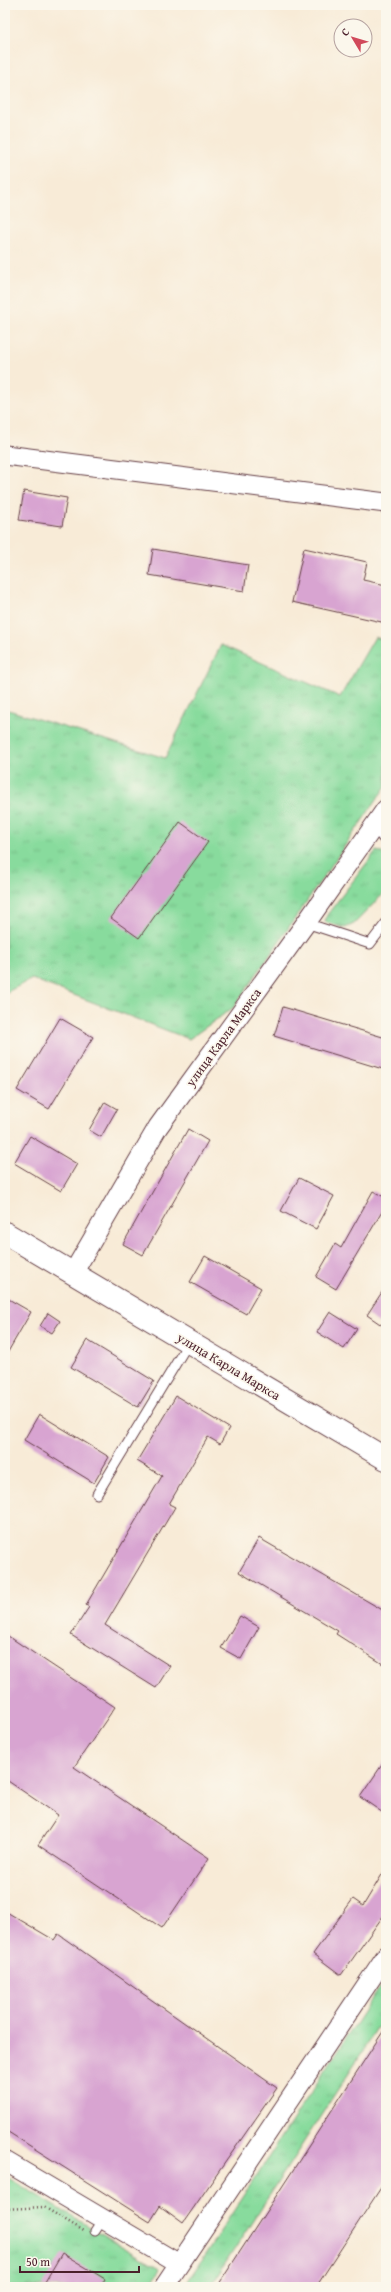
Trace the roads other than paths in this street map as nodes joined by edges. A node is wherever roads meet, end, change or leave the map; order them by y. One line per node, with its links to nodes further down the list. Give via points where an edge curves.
1 (5, 455): 2 (street)
2 (386, 503)
3 (386, 809): 4 (street, улица Карла Маркса)
4 (374, 826): 5 (lane); 6 (street, улица Карла Маркса)
5 (386, 842)
6 (306, 923): 7 (lane, via 370,944); 9 (street, улица Карла Маркса, via 158,1127)
7 (386, 924)
8 (5, 1233): 9 (main road, улица Карла Маркса)
9 (73, 1273): 10 (main road, улица Карла Маркса)
10 (189, 1342): 11 (main road, улица Карла Маркса); 12 (lane)
11 (386, 1459)
12 (97, 1494)
13 (386, 1956): 15 (street)
14 (5, 2161): 15 (street, via 99,2225)
15 (179, 2264): 16 (street)
16 (164, 2287)

